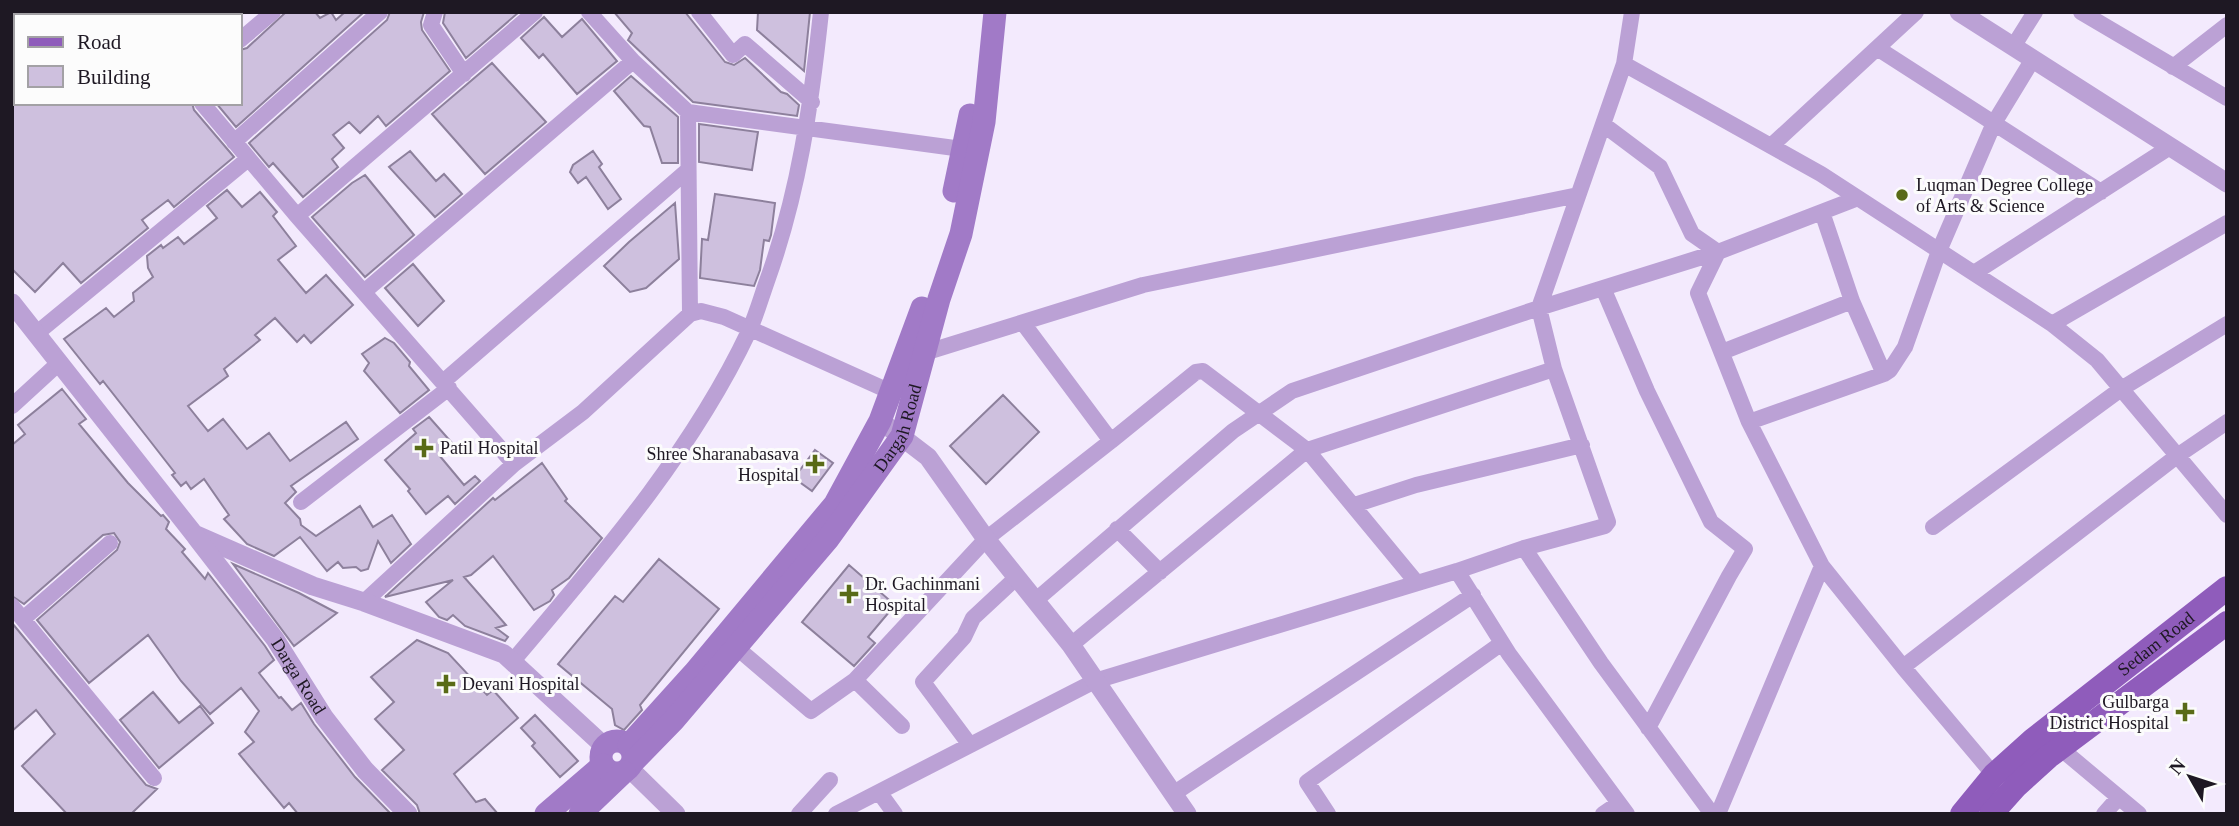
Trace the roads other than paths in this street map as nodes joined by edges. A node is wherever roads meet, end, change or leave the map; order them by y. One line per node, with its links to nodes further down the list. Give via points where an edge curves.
1 (273, 12): 16 (street)
2 (380, 12): 31 (street)
3 (435, 12): 23 (street, via 431,24)
4 (535, 12): 23 (street)
5 (589, 12): 20 (street)
6 (699, 12): 25 (street, via 733,55 745,44)
7 (821, 12): 25 (street)
8 (982, 12): 34 (main road, Dargah Road)
9 (995, 12): 59 (main road, Dargah Road, via 984,122 961,234)
10 (1632, 12): 21 (street)
11 (1916, 12): 18 (street)
12 (1959, 12): 17 (street)
13 (2035, 12): 17 (street)
14 (2081, 12): 22 (street)
15 (2227, 25): 22 (street)
16 (242, 38)
17 (2014, 47): 19 (street)
18 (1877, 48): 28 (street); 32 (street)
19 (2033, 59): 28 (street); 33 (street)
20 (633, 61): 27 (street); 48 (street)
21 (1624, 64): 29 (street); 32 (street)
22 (2173, 66): 24 (street)
23 (464, 74): 42 (street)
24 (2227, 98)
25 (811, 102): 30 (street)
26 (204, 105): 31 (street)
27 (688, 112): 30 (street); 36 (street)
28 (1994, 123): 38 (street); 44 (street)
29 (1604, 125): 39 (street); 45 (street, via 1660,167 1692,234)
30 (807, 130): 34 (street); 56 (street, via 784,234)
31 (234, 142): 35 (street)
32 (1770, 146): 40 (street)
33 (2170, 147): 37 (street); 38 (street)
34 (962, 149): 65 (main road, Dargah Road, via 946,235)
35 (248, 159): 42 (street); 57 (street)
36 (688, 170): 52 (street); 63 (street)
37 (2227, 183)
38 (2101, 192): 46 (street)
39 (1578, 195): 51 (street); 53 (street, via 1143,285)
40 (1858, 198): 41 (street); 44 (street)
41 (1822, 212): 45 (street); 49 (street)
42 (297, 216): 48 (street)
43 (2227, 223): 54 (street)
44 (1939, 251): 46 (street); 62 (street, via 1905,347)
45 (1718, 252): 47 (street); 58 (street, via 1698,293)
46 (1974, 273): 54 (street)
47 (1603, 288): 51 (street); 105 (street, via 1711,522 1745,549)
48 (365, 291): 63 (street)
49 (1852, 301): 58 (street); 62 (street)
50 (12, 303): 57 (street, Darga Road)
51 (1539, 308): 61 (street); 67 (street, via 1293,391)
52 (690, 314): 56 (street, via 701,311 724,317); 76 (street, via 583,412)
53 (1023, 323): 59 (street); 72 (street)
54 (2052, 324): 64 (street, via 2097,360)
55 (2227, 324): 64 (street)
56 (750, 330): 65 (street); 100 (street, via 703,419 596,562)
57 (37, 333): 60 (street, Darga Road)
58 (1722, 352): 69 (street)
59 (925, 353): 71 (main road, Dargah Road)
60 (60, 362): 66 (street); 82 (street, Darga Road)
61 (1554, 369): 73 (street); 74 (street)
62 (1884, 374): 69 (street)
63 (446, 385): 76 (street); 77 (street)
64 (2121, 389): 75 (street); 80 (street)
65 (891, 392): 68 (main road, Dargah Road)
66 (12, 406)
67 (1258, 414): 72 (street, via 1198,371); 74 (street); 81 (street)
68 (880, 421): 71 (street); 108 (main road, Dargah Road, via 835,504)
69 (1749, 422): 86 (street)
70 (2227, 422): 75 (street)
71 (902, 436): 83 (street, via 928,457); 99 (main road, Dargah Road, via 828,539)
72 (1111, 441): 83 (street)
73 (1582, 445): 78 (street, via 1416,485); 85 (street, via 1607,525)
74 (1307, 450): 78 (street); 88 (street)
75 (2177, 456): 79 (street); 101 (street)
76 (514, 464): 94 (street)
77 (301, 502)
78 (1354, 505): 90 (street)
79 (2227, 515)
80 (1933, 527)
81 (1117, 529): 88 (street); 93 (street)
82 (194, 534): 94 (street, via 313,586); 117 (street, Darga Road, via 275,639 324,717 365,770)
83 (986, 539): 89 (street); 102 (street)
84 (110, 543): 95 (street)
85 (1524, 548): 87 (street); 105 (street)
86 (1822, 566): 101 (street); 127 (street)
87 (1457, 571): 90 (street); 92 (street)
88 (1160, 572): 98 (street)
89 (1017, 578): 93 (street); 106 (street, via 973,618 964,638 923,682)
90 (1417, 583): 103 (street)
91 (2227, 588): 109 (main road, Sedam Road)
92 (1473, 595): 97 (street); 113 (street)
93 (1036, 600): 98 (street)
94 (363, 602): 100 (street, via 503,654)
95 (18, 613): 110 (street)
96 (2227, 623): 107 (main road, Sedam Road)
97 (1502, 643): 115 (street); 124 (street, via 1307,782)
98 (1071, 645): 103 (street)
99 (737, 648): 102 (street, via 811,711); 108 (main road, Dargah Road, via 674,721)
100 (512, 662): 108 (street)
101 (1903, 667): 109 (street)
102 (855, 680): 104 (street)
103 (1095, 681): 106 (street); 113 (street)
104 (902, 726)
105 (1648, 728): 126 (street)
106 (970, 745): 112 (street)
107 (2060, 748): 114 (street); 129 (main road, Sedam Road)
108 (620, 760): 116 (street); 118 (main road, Dargah Road); 119 (main road, Dargah Road)
109 (1994, 775): 128 (main road, Sedam Road)
110 (154, 778)
111 (830, 780): 120 (street)
112 (878, 792): 121 (street); 122 (street)
113 (1172, 794): 123 (street)
114 (2119, 797): 130 (street); 131 (street)
115 (1623, 808): 125 (street)
116 (675, 813)
117 (408, 814)
118 (546, 814)
119 (580, 814)
120 (799, 814)
121 (836, 814)
122 (895, 814)
123 (1187, 814)
124 (1328, 814)
125 (1603, 814)
126 (1712, 814)
127 (1718, 814)
128 (1962, 814)
129 (1991, 814)
130 (2104, 814)
131 (2139, 814)

